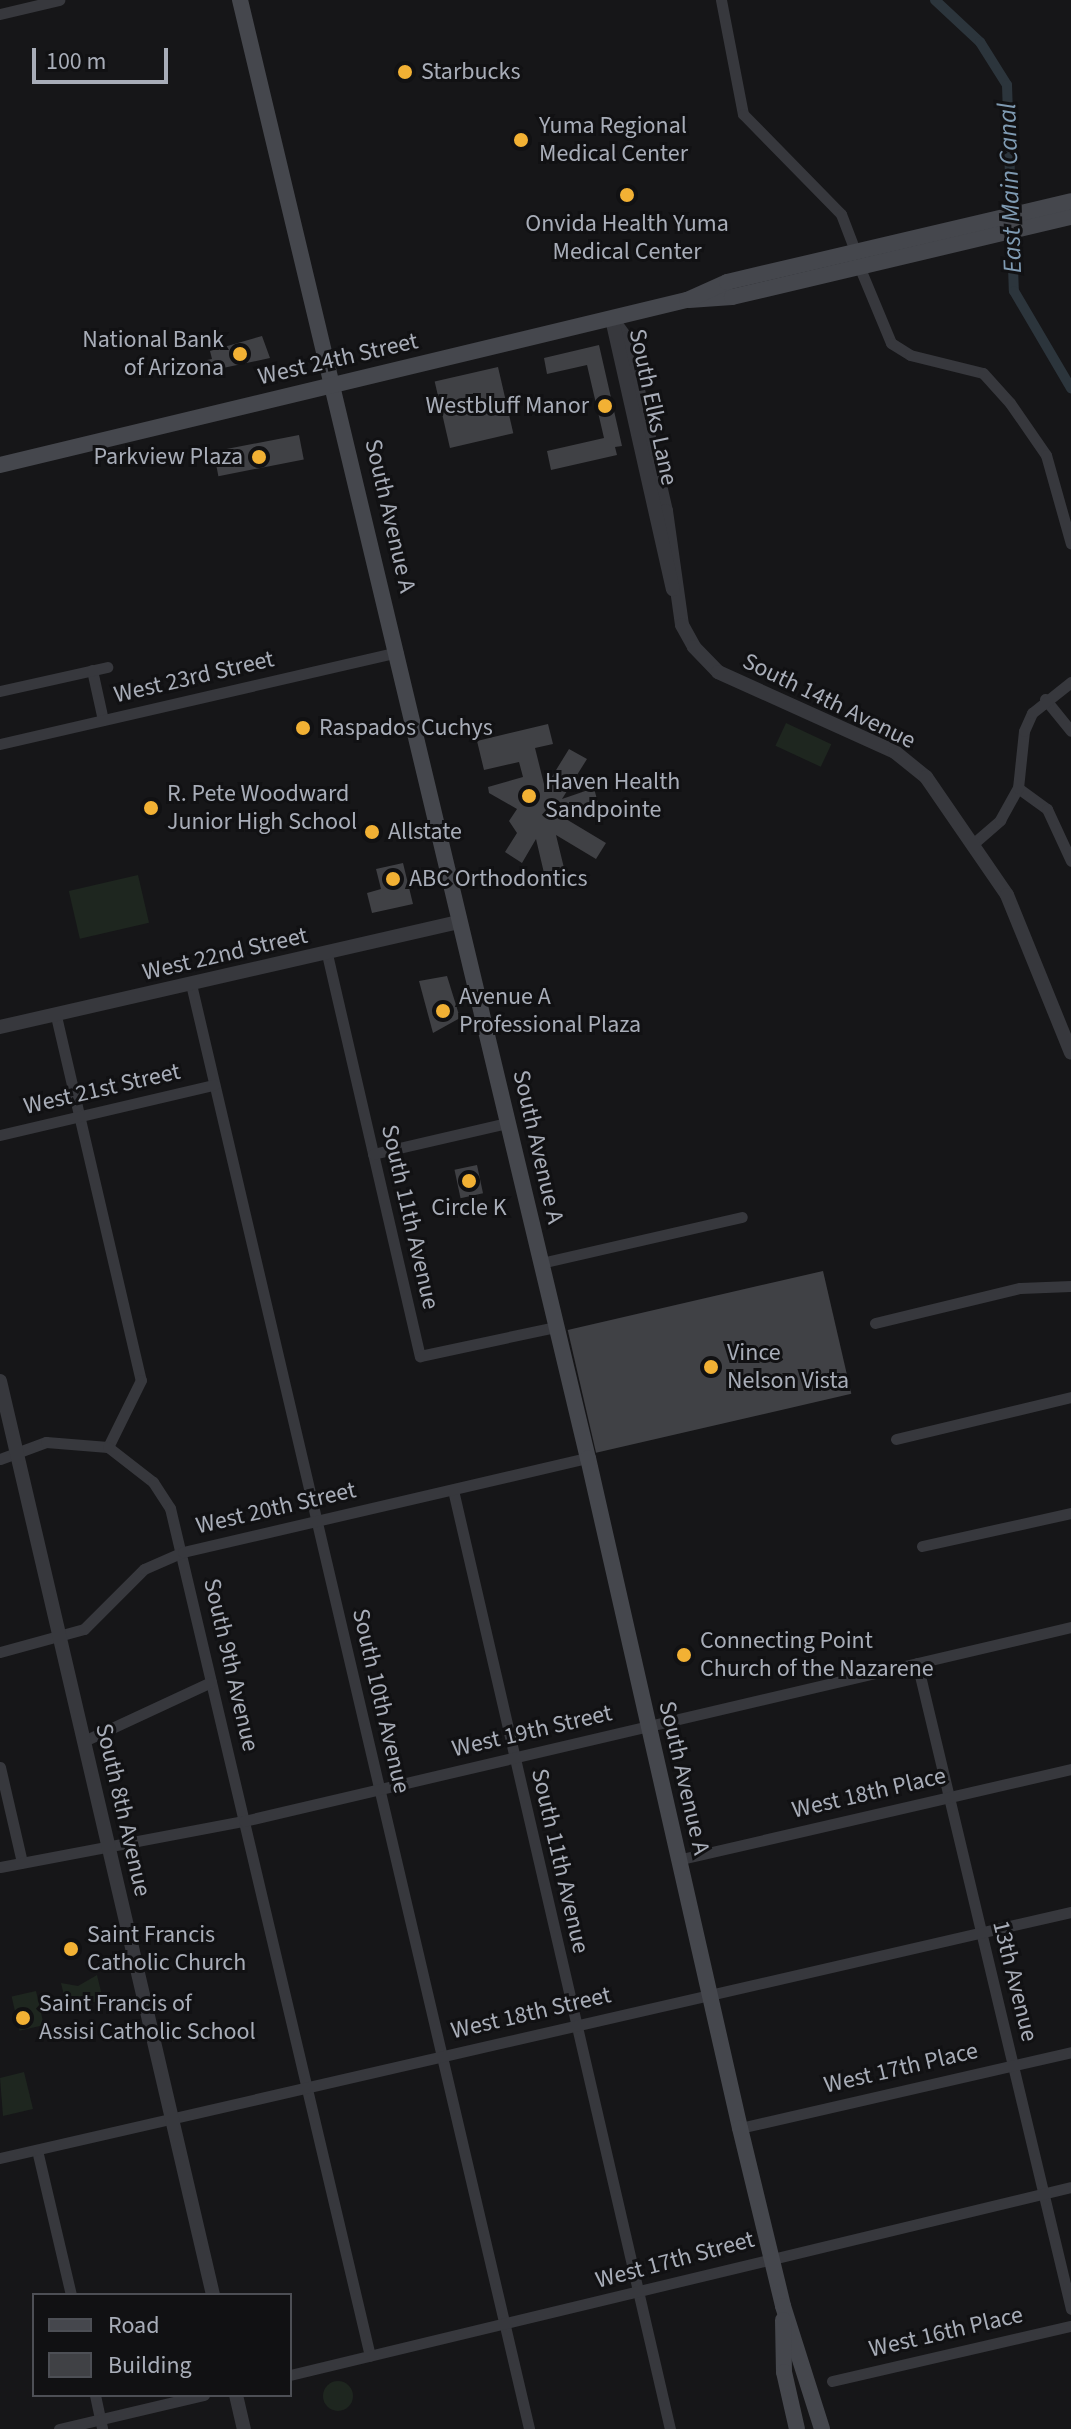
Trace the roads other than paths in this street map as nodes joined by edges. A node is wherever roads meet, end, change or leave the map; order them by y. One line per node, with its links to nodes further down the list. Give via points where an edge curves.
1 (59, 0): 4 (street)
2 (240, 0): 10 (main road, South Avenue A)
3 (721, 0): 8 (street, via 743,114 841,214)
4 (0, 14)
5 (1071, 201): 7 (main road, West 24th Street)
6 (1071, 217): 7 (main road, West 24th Street)
7 (1028, 219): 8 (main road, West 24th Street)
8 (857, 258): 9 (main road, West 24th Street, via 727,282 687,300); 12 (street, via 891,343 910,355 983,373 1010,403 1046,455)
9 (612, 319): 10 (main road, West 24th Street); 13 (street, South Elks Lane, via 624,333 633,367 669,526 677,597)
10 (335, 384): 11 (main road, West 24th Street); 14 (main road, South Avenue A)
11 (0, 465)
12 (1071, 544)
13 (694, 647): 24 (street, South 14th Avenue, via 736,681 906,759)
14 (397, 652): 20 (street, West 23rd Street); 26 (main road, South Avenue A)
15 (107, 667): 16 (street)
16 (92, 670): 18 (street); 20 (street)
17 (1071, 682): 19 (street)
18 (0, 691)
19 (1045, 699): 21 (street); 23 (street, via 1024,731)
20 (103, 720): 22 (street, West 23rd Street)
21 (1071, 731)
22 (0, 744)
23 (1018, 788): 24 (street, via 1000,820); 25 (street, via 1047,809)
24 (974, 843): 31 (street, South 14th Avenue, via 1019,919)
25 (1071, 861)
26 (460, 922): 27 (street, West 22nd Street); 34 (main road, South Avenue A)
27 (327, 954): 28 (street, West 22nd Street); 36 (street, South 11th Avenue)
28 (191, 984): 29 (street, West 22nd Street); 32 (street, South 10th Avenue)
29 (56, 1016): 30 (street, West 22nd Street); 33 (street)
30 (0, 1027)
31 (1071, 1053)
32 (214, 1085): 33 (street, West 21st Street); 51 (street, South 10th Avenue)
33 (81, 1117): 35 (street, West 21st Street); 45 (street, via 141,1380)
34 (507, 1123): 36 (street); 38 (main road, South Avenue A)
35 (0, 1135)
36 (373, 1154): 41 (street, South 11th Avenue, via 420,1356)
37 (742, 1217): 38 (street)
38 (541, 1263): 41 (main road, South Avenue A)
39 (1071, 1286): 40 (street, via 1020,1288)
40 (875, 1323)
41 (555, 1327): 47 (main road, South Avenue A)
42 (0, 1381): 46 (street, South 8th Avenue)
43 (1071, 1397): 44 (street)
44 (896, 1439)
45 (108, 1447): 46 (street, via 46,1442); 53 (street, South 9th Avenue, via 153,1482 170,1508)
46 (17, 1454): 48 (street); 55 (street, South 8th Avenue)
47 (588, 1458): 49 (street, West 20th Street); 59 (main road, South Avenue A)
48 (0, 1459)
49 (453, 1490): 51 (street, West 20th Street); 61 (street, South 11th Avenue)
50 (1071, 1513): 52 (street)
51 (317, 1521): 53 (street, West 20th Street); 64 (street, South 10th Avenue)
52 (922, 1546)
53 (183, 1552): 55 (street, West 20th Street, via 144,1569 106,1611); 58 (street, South 9th Avenue)
54 (1071, 1627): 57 (street, West 19th Street)
55 (60, 1638): 56 (street, West 20th Street); 60 (street, South 8th Avenue)
56 (0, 1652)
57 (917, 1663): 59 (street, West 19th Street); 65 (street, 13th Avenue)
58 (211, 1682): 60 (street); 66 (street, South 9th Avenue)
59 (647, 1726): 61 (street, West 19th Street); 68 (main road, South Avenue A)
60 (84, 1741): 67 (street, South 8th Avenue)
61 (514, 1758): 64 (street, West 19th Street); 74 (street, South 11th Avenue)
62 (0, 1767): 69 (street)
63 (1071, 1769): 65 (street, West 18th Place)
64 (379, 1789): 66 (street, West 19th Street); 76 (street, South 10th Avenue)
65 (949, 1798): 68 (street, West 18th Place); 72 (street, 13th Avenue)
66 (244, 1821): 67 (street, West 19th Street); 78 (street, South 9th Avenue)
67 (108, 1843): 69 (street, West 19th Street); 79 (street, South 8th Avenue)
68 (677, 1860): 73 (main road, South Avenue A)
69 (22, 1862): 70 (street, West 19th Street)
70 (0, 1867)
71 (1071, 1912): 72 (street, West 18th Street)
72 (980, 1933): 73 (street, West 18th Street); 77 (street, 13th Avenue)
73 (710, 1995): 74 (street, West 18th Street); 80 (main road, South Avenue A)
74 (575, 2025): 76 (street, West 18th Street); 88 (street, South 11th Avenue)
75 (1071, 2052): 77 (street, West 17th Place)
76 (442, 2055): 78 (street, West 18th Street); 91 (street, South 10th Avenue)
77 (1013, 2065): 80 (street, West 17th Place); 84 (street, 13th Avenue)
78 (306, 2087): 79 (street, West 18th Street); 93 (street, South 9th Avenue)
79 (171, 2118): 81 (street, West 18th Street); 87 (street, South 8th Avenue)
80 (740, 2128): 85 (main road, South Avenue A)
81 (37, 2150): 82 (street, West 18th Street); 86 (street)
82 (0, 2158)
83 (1071, 2187): 84 (street, West 17th Street)
84 (1043, 2194): 85 (street, West 17th Street); 90 (street, 13th Avenue)
85 (771, 2257): 88 (street, West 17th Street); 89 (main road, South Avenue A)
86 (71, 2293)
87 (213, 2293)
88 (639, 2293): 91 (street, West 17th Street); 103 (street, South 11th Avenue)
89 (783, 2306): 104 (main road, South Avenue A, via 784,2372); 105 (main road, South Avenue A)
90 (1071, 2309)
91 (505, 2325): 93 (street, West 17th Street); 102 (street, South 10th Avenue)
92 (1071, 2326): 95 (street, West 16th Place)
93 (370, 2356): 94 (street, West 17th Street)
94 (292, 2375)
95 (832, 2381)
96 (95, 2397): 99 (street)
97 (197, 2397): 99 (street)
98 (236, 2397): 101 (street)
99 (101, 2424): 100 (street)
100 (59, 2429)
101 (244, 2429)
102 (529, 2429)
103 (670, 2429)
104 (797, 2429)
105 (822, 2429)

